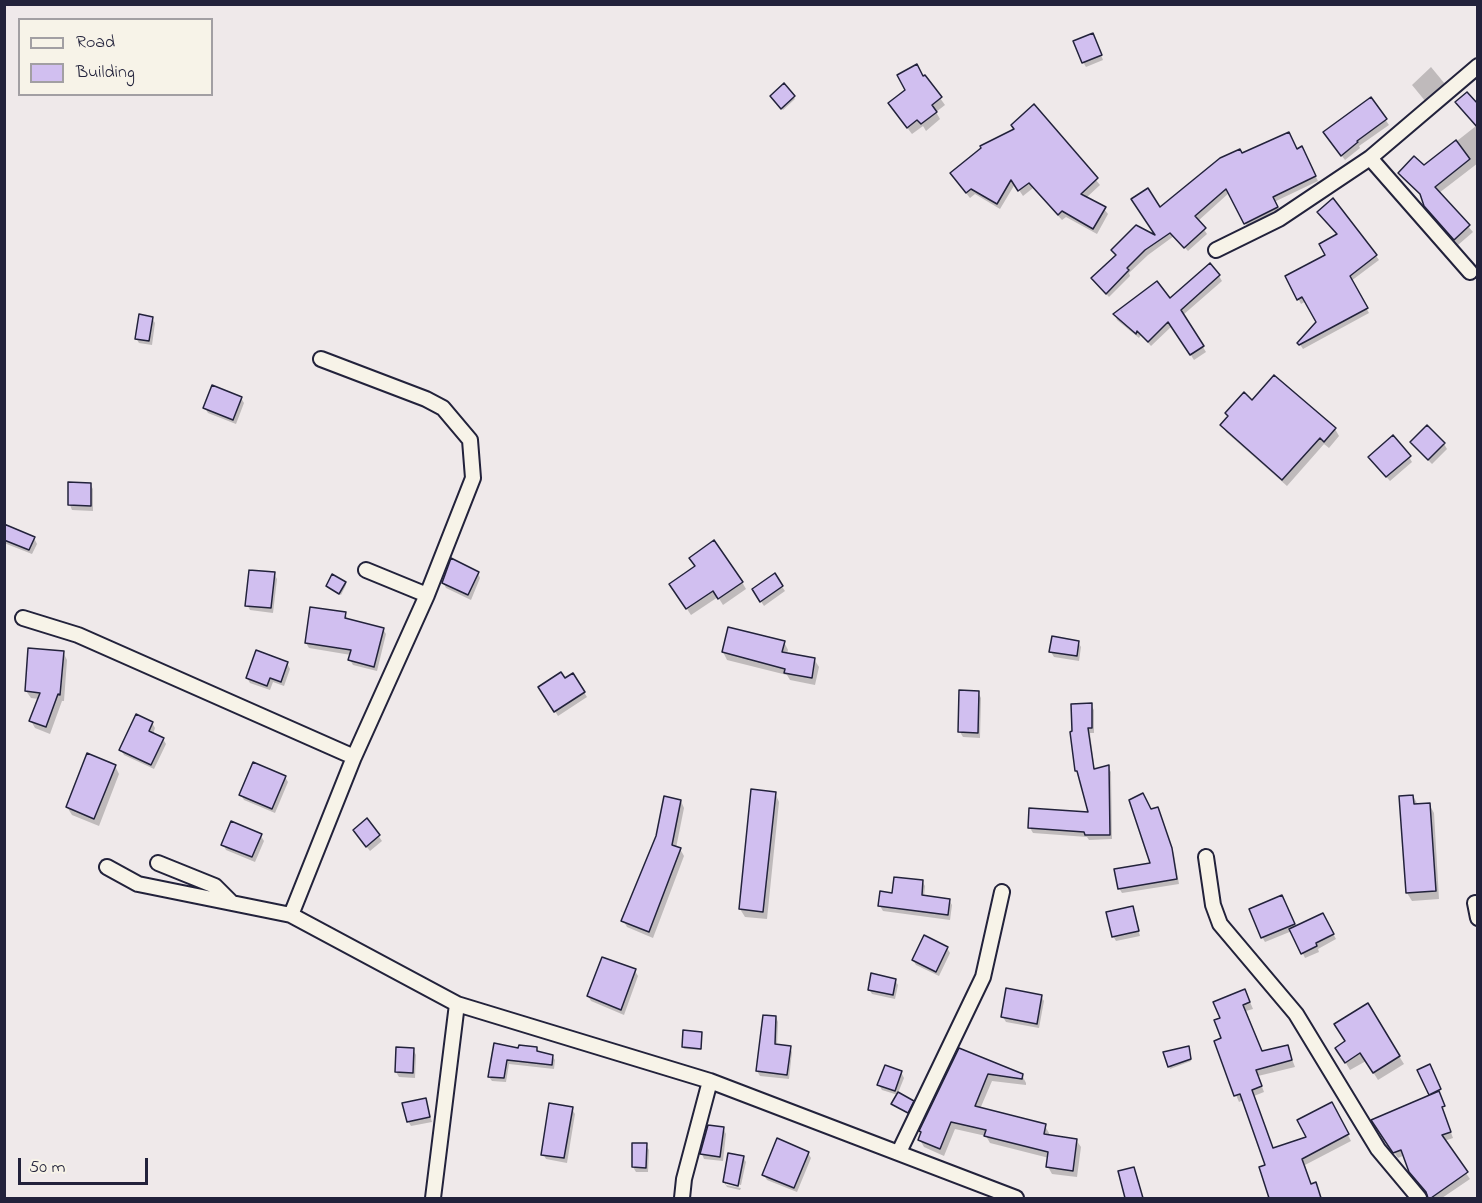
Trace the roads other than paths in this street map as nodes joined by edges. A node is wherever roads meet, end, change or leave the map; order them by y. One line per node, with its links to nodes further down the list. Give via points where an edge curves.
1 (1478, 66): 2 (street)
2 (1370, 158): 3 (street, via 1279,219); 4 (street)
3 (1216, 250)
4 (1470, 272)
5 (321, 360): 7 (street, via 443,408 470,440 473,478)
6 (366, 570): 7 (street)
7 (427, 595): 9 (street)
8 (23, 618): 9 (street, via 78,635)
9 (354, 757): 16 (street)
10 (1206, 857): 24 (street, via 1220,924 1296,1014 1378,1149)
11 (158, 863): 14 (street, via 215,886)
12 (107, 867): 14 (street, via 138,884)
13 (1002, 892): 20 (street, via 983,977)
14 (232, 903): 16 (street)
15 (1475, 903): 17 (street)
16 (291, 915): 18 (street)
17 (1478, 918)
18 (457, 1004): 19 (street); 21 (street)
19 (710, 1081): 20 (street); 22 (street)
20 (899, 1152): 23 (street)
21 (433, 1198)
22 (682, 1198)
23 (1016, 1198)
24 (1419, 1198)

